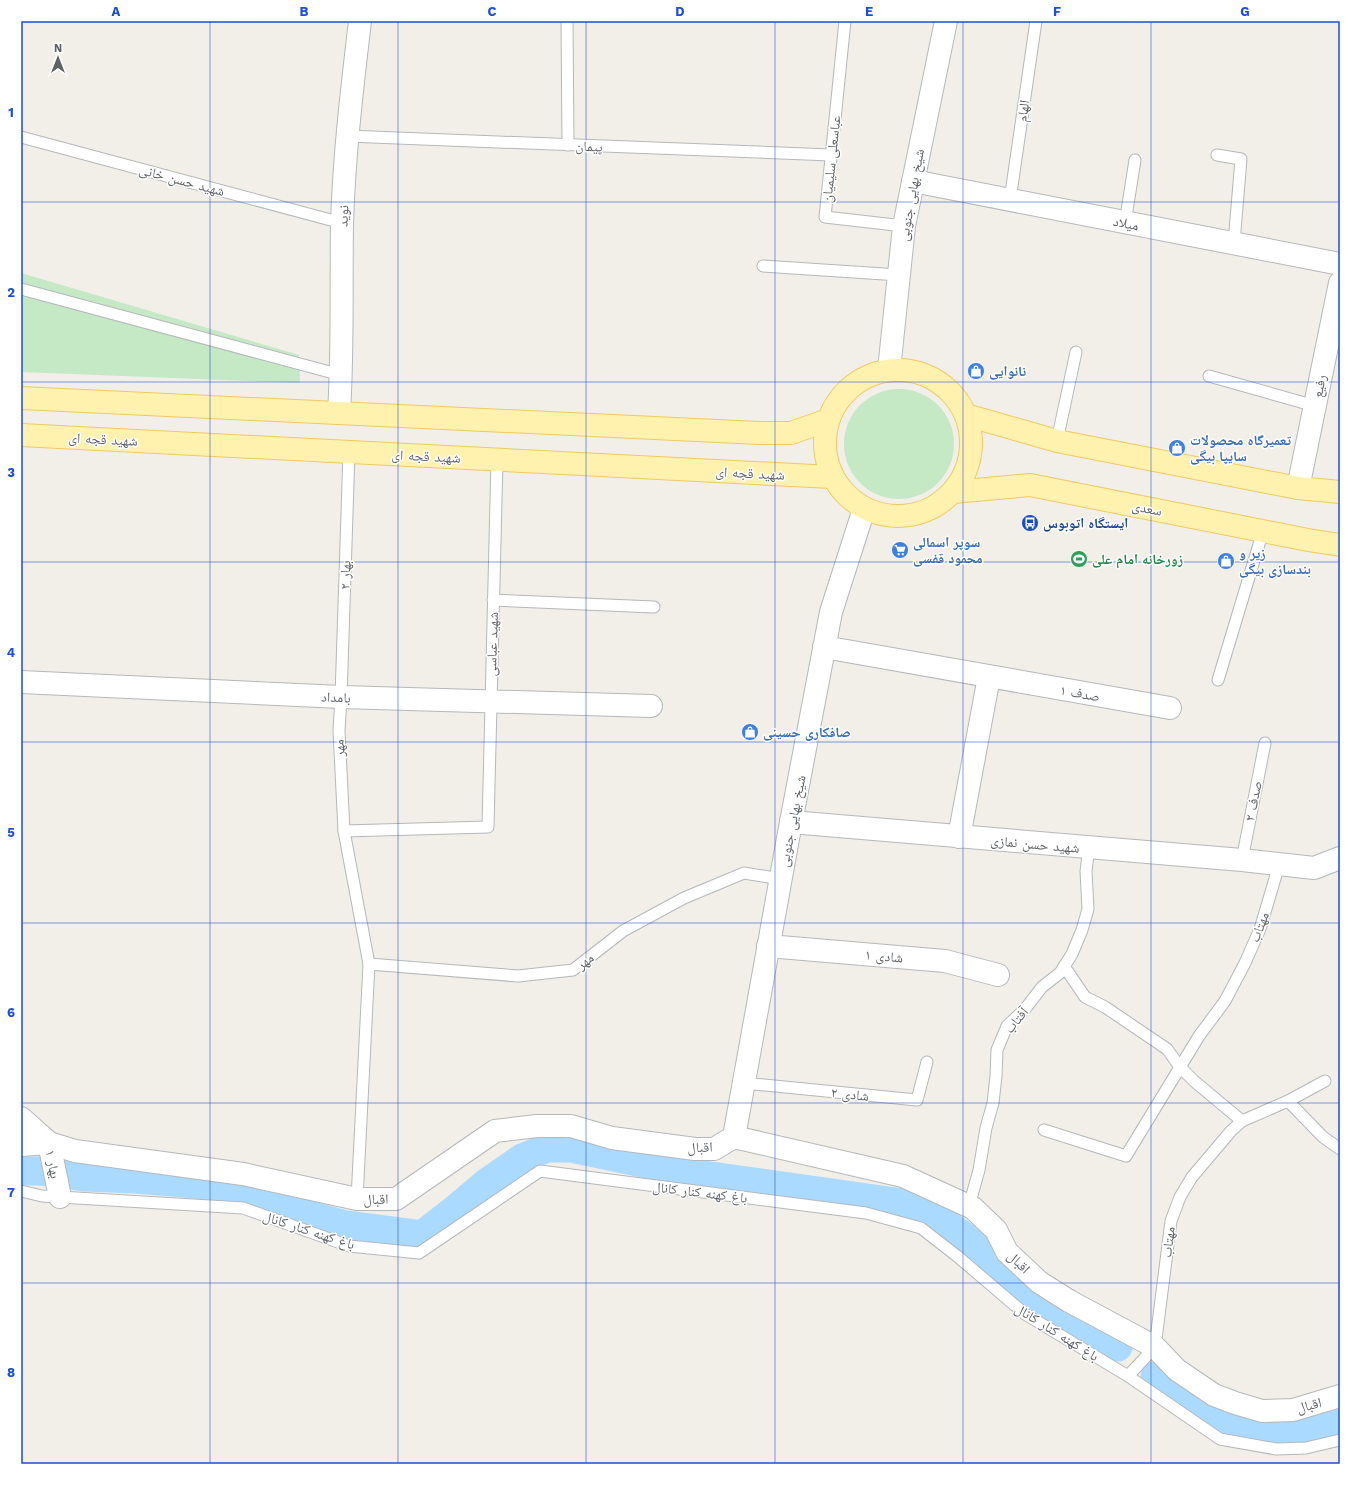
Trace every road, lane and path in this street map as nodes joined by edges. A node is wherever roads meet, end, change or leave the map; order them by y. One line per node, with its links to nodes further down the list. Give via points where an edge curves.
1 (360, 21): 6 (street, نوید)
2 (567, 21): 8 (lane)
3 (846, 21): 9 (lane, عباسعلی سلیمیان)
4 (946, 21): 12 (street, شیخ بهایی جنوبی)
5 (1036, 21): 13 (lane, الهام)
6 (347, 136): 8 (lane, پیمان); 14 (street, نوید)
7 (21, 137): 14 (lane, شهید حسن خانی)
8 (568, 145): 9 (lane, پیمان)
9 (831, 155): 16 (lane, عباسعلی سلیمیان, via 825,217)
10 (1217, 155): 17 (lane, via 1241,159)
11 (1135, 160): 15 (lane)
12 (913, 181): 13 (street, میلاد); 16 (street, شیخ بهایی جنوبی)
13 (1010, 200): 15 (street, میلاد)
14 (342, 223): 25 (street, نوید)
15 (1125, 223): 17 (street, میلاد)
16 (904, 226): 20 (street, شیخ بهایی جنوبی)
17 (1234, 243): 18 (street, میلاد)
18 (1340, 264)
19 (763, 266): 20 (lane)
20 (899, 275): 24 (street, شیخ بهایی جنوبی)
21 (1340, 283): 28 (street, رفیع)
22 (21, 289): 25 (lane)
23 (1076, 352): 33 (lane)
24 (889, 370): 30 (main road, via 913,371 935,380 954,395); 31 (main road, via 869,375 851,386 837,401)
25 (341, 375): 29 (street, نوید)
26 (1209, 376): 28 (lane)
27 (21, 398): 29 (main road)
28 (1315, 406): 37 (street, رفیع)
29 (339, 412): 31 (main road, via 759,433 791,433)
30 (966, 415): 33 (main road); 38 (main road, via 972,438 970,462)
31 (828, 420): 36 (main road, via 824,439 825,459)
32 (21, 435): 34 (main road, شهید قجه ای)
33 (1057, 441): 37 (main road)
34 (349, 452): 35 (main road, شهید قجه ای); 49 (lane, بهار ۲)
35 (497, 460): 36 (main road, شهید قجه ای); 43 (lane, شهید عباسی)
36 (832, 477): 40 (main road, via 846,496)
37 (1298, 488): 39 (main road)
38 (953, 492): 40 (main road, via 935,508 912,516 887,516); 41 (main road, سعدی, via 1030,485)
39 (1340, 492)
40 (864, 509): 45 (street, شیخ بهایی جنوبی, via 831,612)
41 (1263, 531): 42 (main road, سعدی); 47 (lane)
42 (1340, 545)
43 (493, 600): 44 (lane); 50 (lane, شهید عباسی)
44 (654, 607)
45 (824, 647): 46 (street, صدف ۱); 54 (street, شیخ بهایی جنوبی)
46 (989, 677): 52 (street, صدف ۱); 56 (street)
47 (1218, 680)
48 (21, 682): 49 (street, بامداد)
49 (341, 697): 50 (street, بامداد); 55 (lane, مهر, via 339,731)
50 (490, 702): 51 (street, بامداد); 55 (lane, شهید عباسی, via 488,827)
51 (651, 706)
52 (1170, 708)
53 (1264, 743): 59 (lane, صدف ۲)
54 (791, 822): 56 (street, شهید حسن نمازی); 61 (street, شیخ بهایی جنوبی)
55 (344, 831): 63 (lane, مهر)
56 (959, 837): 57 (street, شهید حسن نمازی)
57 (1089, 848): 59 (street, شهید حسن نمازی); 64 (lane, آفتاب, via 1086,871 1088,909 1072,954)
58 (1340, 858): 60 (street, شهید حسن نمازی, via 1314,868)
59 (1242, 860): 60 (street, شهید حسن نمازی)
60 (1279, 865): 67 (lane, مهتاب, via 1260,929 1245,963 1225,1001)
61 (781, 879): 62 (street, شیخ بهایی جنوبی); 63 (lane, مهر, via 744,873 684,898 623,931 573,970 518,976)
62 (768, 946): 65 (street, شادی ۱, via 946,961); 69 (street, شیخ بهایی جنوبی)
63 (369, 964): 80 (lane, مهر)
64 (1064, 966): 67 (lane, via 1085,997 1105,1007 1167,1048); 81 (lane, آفتاب, via 1060,973 1042,987 1025,1010 1007,1026 997,1050 994,1103)
65 (998, 974)
66 (927, 1062): 69 (lane, شادی ۲, via 917,1100)
67 (1180, 1067): 72 (lane); 73 (lane, مهتاب, via 1126,1156)
68 (1325, 1081): 70 (lane, مهتاب)
69 (744, 1083): 74 (street, شیخ بهایی جنوبی)
70 (1288, 1101): 72 (lane, مهتاب); 77 (lane, via 1323,1137)
71 (21, 1118): 75 (street, بهار ۱)
72 (1242, 1121): 82 (lane, مهتاب, via 1192,1177 1170,1221)
73 (1044, 1130)
74 (734, 1137): 80 (street, اقبال, via 714,1149 695,1149 612,1138 571,1126 530,1126 495,1131 396,1199); 81 (street, اقبال, via 903,1176)
75 (49, 1143): 76 (street); 79 (street, بهار ۱); 80 (street, اقبال, via 75,1152 243,1174)
76 (21, 1145)
77 (1340, 1149)
78 (21, 1191): 79 (lane, باغ کهنه کنار کانال)
79 (60, 1198): 83 (lane, باغ کهنه کنار کانال, via 243,1208 349,1246 418,1253 540,1171 866,1213 921,1228 1025,1314)
80 (356, 1199)
81 (969, 1206): 82 (street, اقبال, via 996,1230 1007,1252 1039,1282)
82 (1155, 1347): 83 (lane); 84 (street, اقبال, via 1177,1370 1214,1395 1250,1408 1262,1411 1293,1410)
83 (1128, 1376): 85 (lane, باغ کهنه کنار کانال, via 1220,1439 1276,1449 1306,1448)
84 (1340, 1396)
85 (1340, 1440)

